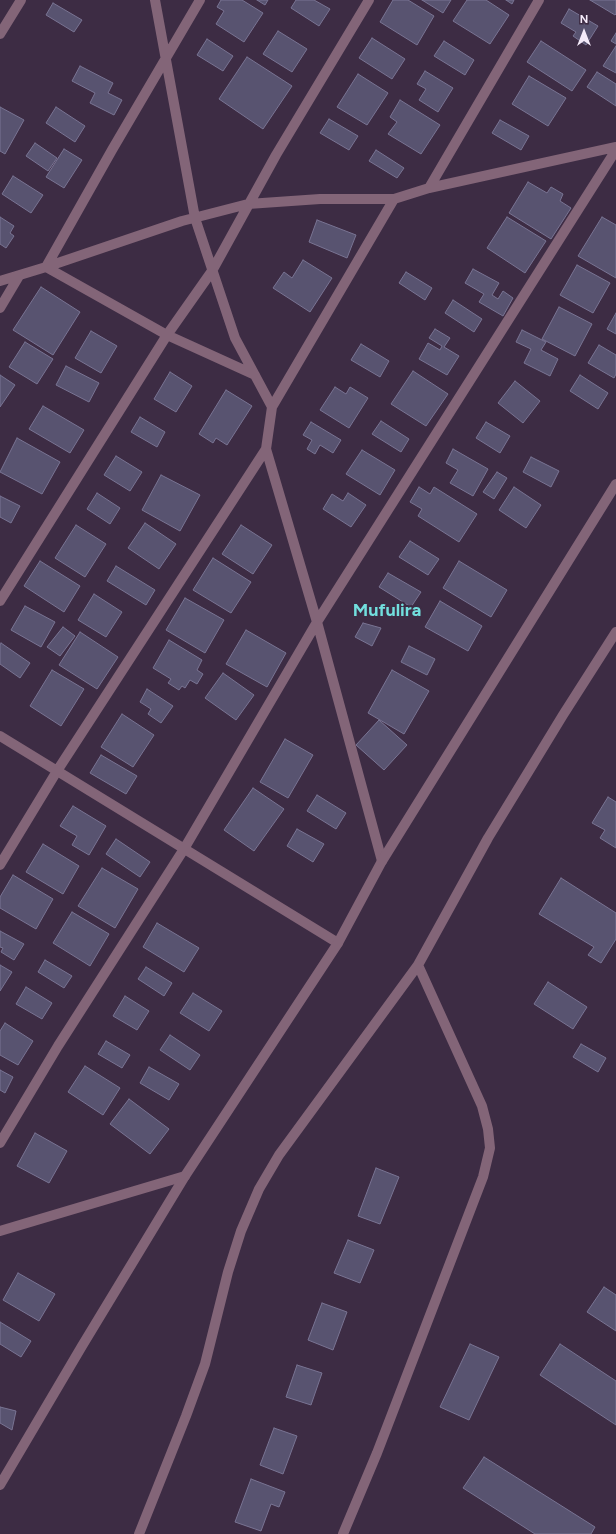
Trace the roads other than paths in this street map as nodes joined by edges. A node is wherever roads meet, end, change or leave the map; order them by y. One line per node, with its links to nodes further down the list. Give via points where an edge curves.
1 (21, 0): 6 (street)
2 (155, 0): 7 (street)
3 (200, 0): 7 (street)
4 (368, 0): 11 (street)
5 (539, 0): 9 (street)
6 (0, 34)
7 (166, 59): 12 (street); 13 (street)
8 (616, 148): 9 (street); 24 (street)
9 (429, 188): 10 (street)
10 (394, 198): 11 (street, via 320,199); 20 (street)
11 (248, 204): 12 (street); 14 (street)
12 (195, 218): 13 (street); 14 (street)
13 (46, 267): 15 (street); 18 (street)
14 (212, 271): 18 (street); 19 (street, via 235,338)
15 (19, 276): 16 (street); 17 (street)
16 (0, 281)
17 (0, 308)
18 (167, 336): 19 (street); 23 (street)
19 (255, 375): 20 (street)
20 (272, 407): 21 (street)
21 (266, 449): 24 (street); 27 (street)
22 (616, 484): 29 (street)
23 (0, 601)
24 (316, 622): 28 (street); 29 (street)
25 (616, 632): 32 (street, via 488,838)
26 (0, 736): 27 (street)
27 (57, 771): 28 (street); 30 (street)
28 (184, 849): 31 (street); 33 (street, via 58,1046)
29 (382, 861): 31 (street)
30 (0, 865)
31 (338, 943): 34 (street)
32 (418, 965): 37 (street, via 279,1155 259,1189 241,1231 228,1272 202,1372); 38 (street, via 482,1106 490,1148 483,1178)
33 (0, 1143)
34 (185, 1176): 35 (street); 36 (street)
35 (0, 1231)
36 (0, 1485)
37 (139, 1534)
38 (343, 1534)

